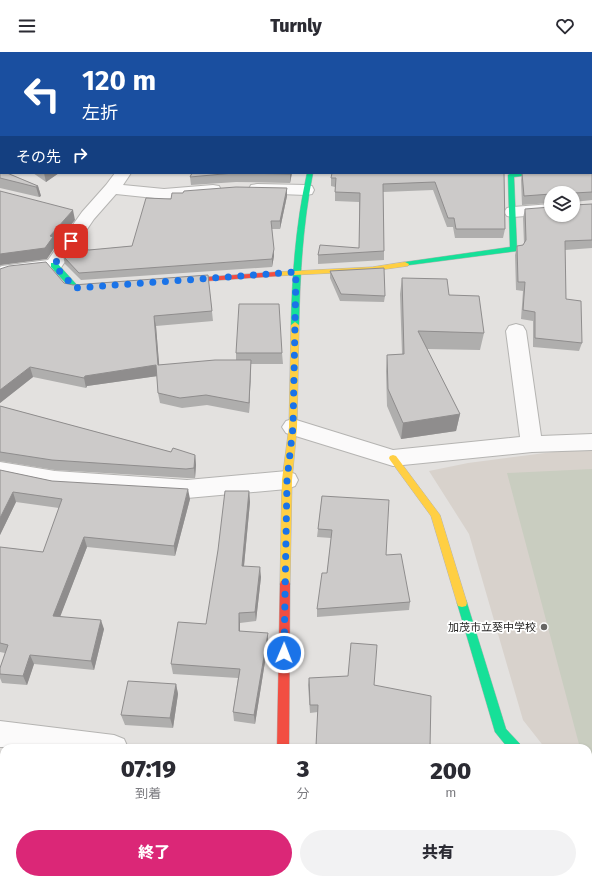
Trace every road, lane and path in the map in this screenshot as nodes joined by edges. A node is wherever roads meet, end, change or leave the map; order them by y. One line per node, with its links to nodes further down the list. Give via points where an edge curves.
1 (122, 174): 4 (street)
2 (310, 174): 5 (street)
3 (520, 174): 7 (street, via 511,175)
4 (112, 189): 5 (street, via 164,194 236,189); 8 (street, via 80,214)
5 (306, 190): 9 (street)
6 (544, 210): 7 (street)
7 (513, 212): 9 (street, via 514,249 372,269)
8 (54, 265): 10 (street, via 8,270); 12 (street, via 75,288)
9 (296, 272): 11 (street); 14 (street)
10 (0, 274)
11 (170, 281)
12 (107, 286)
13 (516, 331): 16 (street)
14 (293, 427): 17 (street); 19 (street)
15 (592, 442): 16 (street)
16 (532, 444): 17 (street)
17 (393, 458): 23 (street, via 435,515 501,732)
18 (0, 470): 19 (street, via 55,480 187,489)
19 (287, 480): 22 (street)
20 (0, 734): 21 (street)
21 (81, 744)
22 (283, 744)
23 (512, 744)

